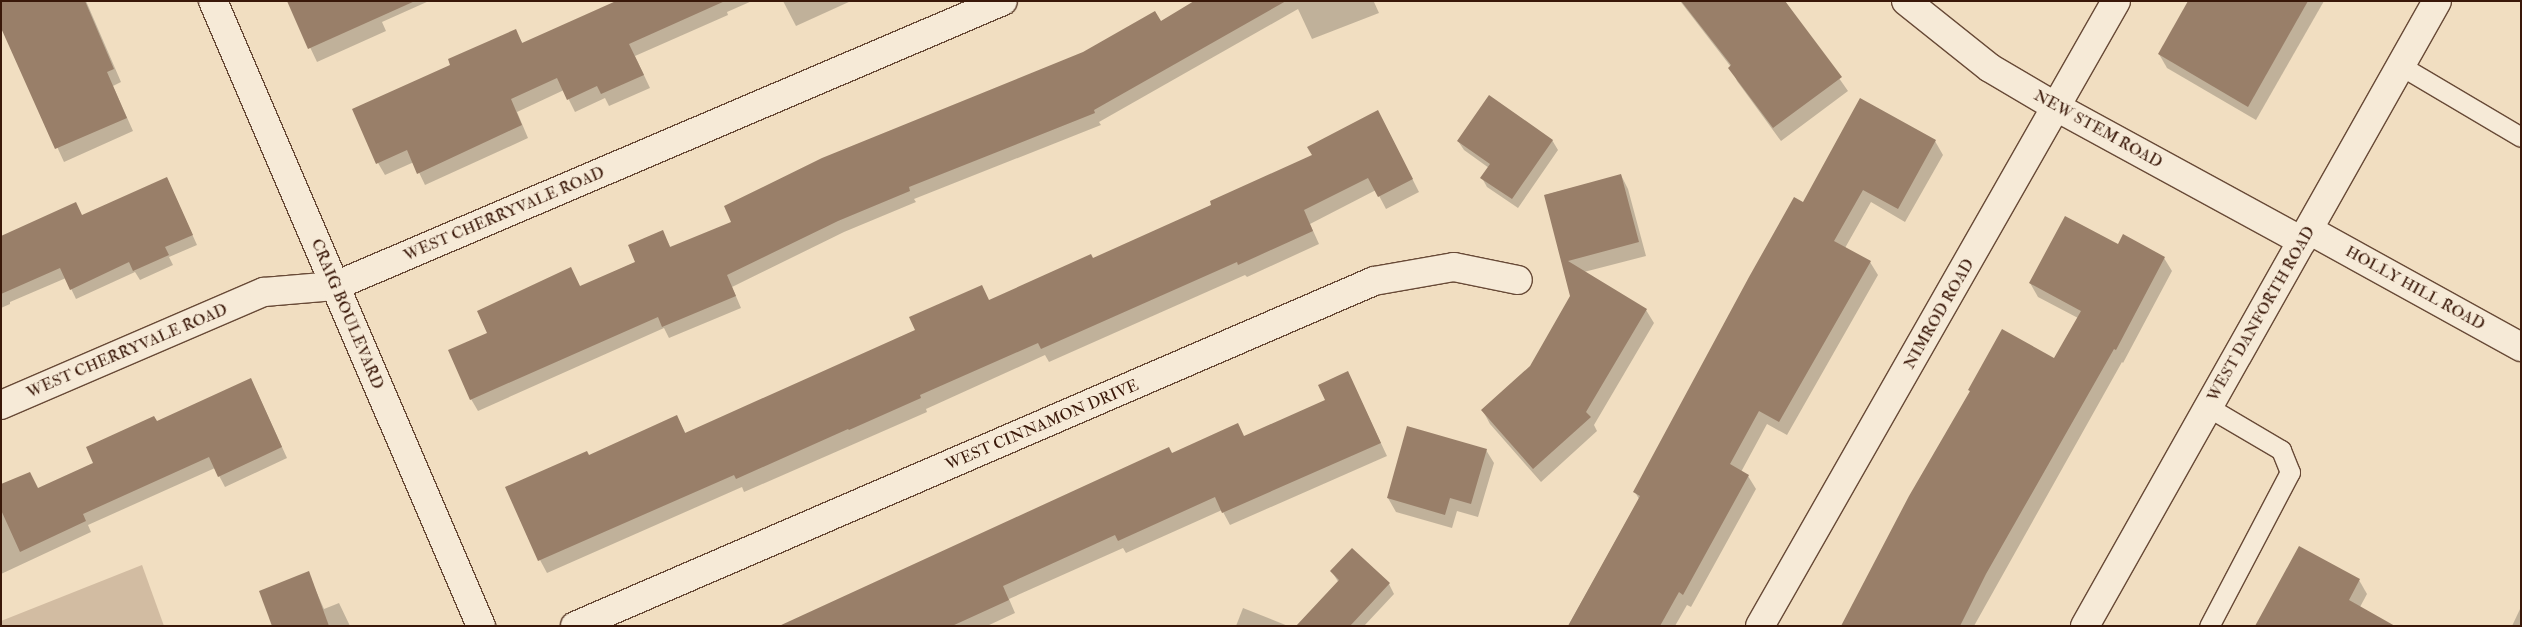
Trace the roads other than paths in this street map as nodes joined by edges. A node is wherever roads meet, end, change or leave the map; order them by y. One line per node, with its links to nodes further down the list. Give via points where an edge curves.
1 (214, 1): 11 (street, CRAIG BOULEVARD)
2 (1002, 1): 11 (street, WEST CHERRYVALE ROAD)
3 (1906, 1): 7 (street, NEW STEM ROAD, via 1990,68)
4 (2116, 1): 7 (street, NIMROD ROAD)
5 (2438, 1): 6 (street, WEST DANFORTH ROAD)
6 (2401, 66): 8 (lane); 9 (street, WEST DANFORTH ROAD)
7 (2058, 108): 9 (street, NEW STEM ROAD); 17 (street, NIMROD ROAD)
8 (2521, 137)
9 (2306, 235): 12 (street, HOLLY HILL ROAD); 14 (street, WEST DANFORTH ROAD)
10 (1518, 280): 16 (street, WEST CINNAMON DRIVE, via 1454,267 1374,281)
11 (335, 286): 13 (street, WEST CHERRYVALE ROAD, via 264,292); 15 (street, CRAIG BOULEVARD)
12 (2521, 347)
13 (1, 405)
14 (2208, 407): 18 (street, WEST DANFORTH ROAD); 19 (lane, via 2281,450 2290,472)
15 (481, 626)
16 (575, 626)
17 (1760, 626)
18 (2085, 626)
19 (2209, 626)

